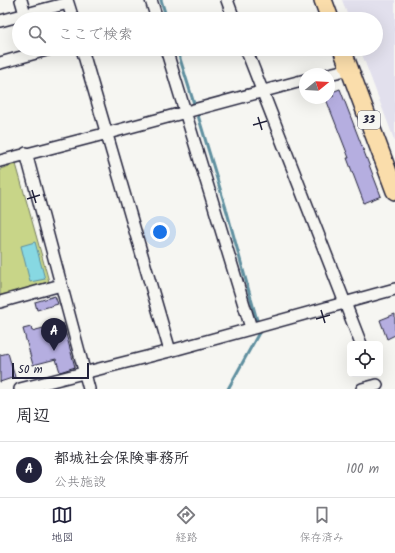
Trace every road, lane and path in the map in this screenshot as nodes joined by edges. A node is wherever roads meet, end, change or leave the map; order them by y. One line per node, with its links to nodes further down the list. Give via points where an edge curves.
1 (21, 0): 6 (street)
2 (151, 0): 9 (street)
3 (227, 0): 10 (street)
4 (323, 0): 11 (main road)
5 (68, 1): 7 (street); 8 (street)
6 (24, 12)
7 (32, 12)
8 (71, 12)
9 (155, 12)
10 (231, 12)
11 (327, 12)
12 (12, 18): 13 (street)
13 (0, 21)
14 (25, 56): 19 (street)
15 (84, 56): 25 (street)
16 (168, 56): 24 (street)
17 (249, 56): 23 (street)
18 (345, 56): 20 (main road, 33)
19 (0, 63)
20 (350, 69): 21 (street); 28 (main road, 33)
21 (335, 73)
22 (299, 82): 23 (street)
23 (263, 91): 24 (street); 32 (street)
24 (185, 112): 25 (street); 33 (street)
25 (108, 133): 26 (street); 35 (street)
26 (26, 153): 27 (street); 29 (street)
27 (0, 161)
28 (395, 191)
29 (61, 285): 31 (street); 36 (street)
30 (395, 289): 32 (street)
31 (0, 302)
32 (344, 302): 33 (street); 34 (street)
33 (251, 328): 35 (street)
34 (360, 341)
35 (170, 351): 36 (street)
36 (84, 372): 39 (street); 40 (street)
37 (374, 377): 38 (street)
38 (378, 387): 41 (street)
39 (20, 389)
40 (89, 389)
41 (362, 389)

